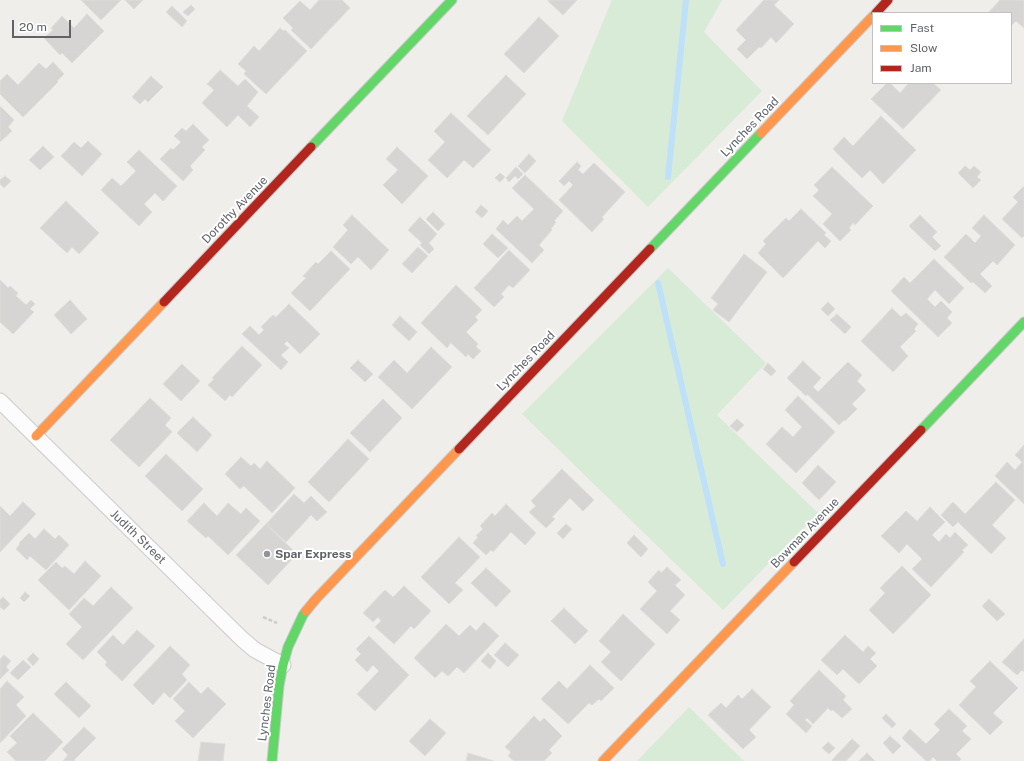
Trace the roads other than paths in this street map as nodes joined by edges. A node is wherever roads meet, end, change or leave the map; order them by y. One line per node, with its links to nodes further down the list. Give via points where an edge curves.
1 (452, 0): 7 (street, Dorothy Avenue)
2 (888, 0): 3 (street)
3 (877, 12)
4 (872, 17): 8 (street, Lynches Road, via 316,599 303,615)
5 (1024, 322): 10 (street, Bowman Avenue)
6 (0, 401): 7 (street, Judith Street)
7 (36, 436): 8 (street, Judith Street, via 242,639 255,650)
8 (283, 665): 9 (street, Lynches Road, via 279,686)
9 (276, 760)
10 (603, 761)

